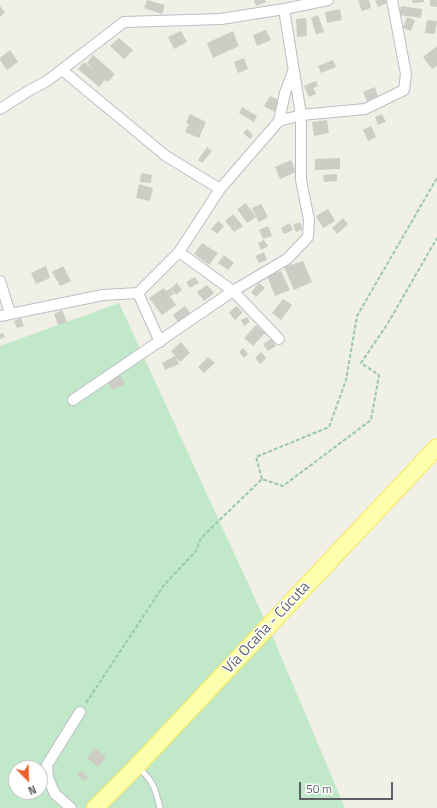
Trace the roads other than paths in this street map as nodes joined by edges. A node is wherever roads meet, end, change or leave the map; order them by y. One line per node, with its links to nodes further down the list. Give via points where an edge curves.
1 (328, 0): 3 (street)
2 (392, 0): 7 (street, via 406,74 404,90 364,109)
3 (284, 9): 4 (street, via 221,19 124,22); 5 (street)
4 (62, 70): 6 (street); 9 (street, via 166,156)
5 (293, 71): 7 (street); 8 (street)
6 (0, 108)
7 (301, 115): 8 (street); 12 (street, via 301,180 309,220 308,236 287,259)
8 (279, 121): 9 (street)
9 (220, 190): 10 (street)
10 (179, 252): 12 (street); 13 (street)
11 (0, 281): 14 (street)
12 (233, 291): 16 (street); 17 (street)
13 (138, 293): 14 (street, via 103,295); 17 (street)
14 (10, 313): 15 (street)
15 (0, 316)
16 (279, 339)
17 (160, 342): 18 (street)
18 (73, 400)
19 (437, 447): 21 (main road, Vía Ocaña - Cúcuta)
20 (80, 712): 22 (street, via 47,765 48,778 55,794)
21 (136, 767): 23 (main road, Vía Ocaña - Cúcuta); 24 (lane, via 148,775)
22 (71, 808)
23 (95, 808)
24 (160, 808)

